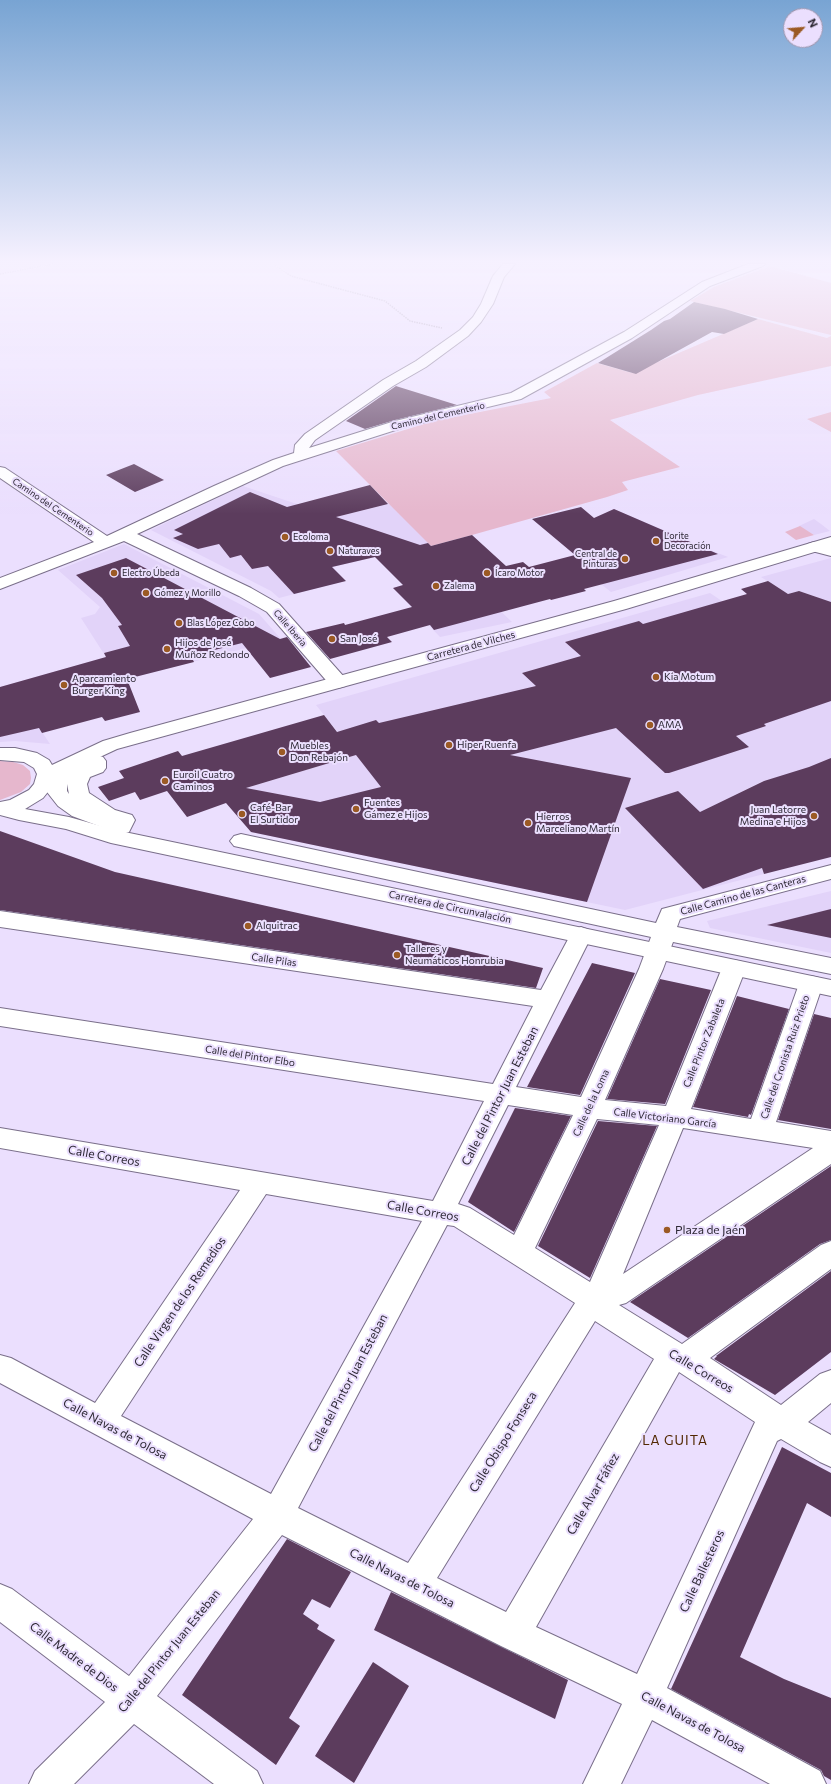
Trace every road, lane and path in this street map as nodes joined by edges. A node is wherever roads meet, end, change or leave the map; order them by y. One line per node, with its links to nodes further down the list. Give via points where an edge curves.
1 (444, 347): 3 (street, via 310,437 302,445)
2 (606, 347): 3 (street, Camino del Cementerio, via 516,396 420,419)
3 (301, 455): 5 (street, Camino del Cementerio, via 219,489)
4 (0, 471): 7 (street, Camino del Cementerio)
5 (125, 535): 7 (street, Camino del Cementerio); 11 (street, Calle Iberia, via 273,608)
6 (831, 542): 8 (street, Carretera de Vilches)
7 (106, 543): 10 (street, Camino del Cementerio)
8 (814, 547): 9 (street); 11 (street, Carretera de Vilches, via 620,605)
9 (831, 551)
10 (0, 584)
11 (338, 682): 12 (street, Carretera de Vilches)
12 (110, 745): 14 (street, Carretera de Vilches); 15 (street, Carretera de Vilches, via 61,768)
13 (0, 754): 14 (street, via 19,754)
14 (33, 758): 15 (street, via 44,767 47,774)
15 (44, 784): 16 (street, Carretera de Vilches, via 28,799 16,805); 17 (street, via 46,797)
16 (0, 808): 17 (street, Carretera de Circunvalación)
17 (69, 823): 21 (street, Carretera de Circunvalación, via 111,836)
18 (241, 841): 22 (street)
19 (831, 872): 22 (street, Calle Camino de las Canteras, via 670,914)
20 (0, 919): 26 (street, Calle Pilas)
21 (581, 935): 22 (street, Carretera de Circunvalación); 26 (street, Calle del Pintor Juan Esteban)
22 (661, 942): 23 (street); 24 (street, Carretera de Circunvalación); 29 (street, Calle de la Loma)
23 (831, 966)
24 (734, 968): 25 (street, Carretera de Circunvalación); 30 (street, Calle Pintor Zabaleta)
25 (821, 986): 31 (street, Calle del Cronista Ruiz Prieto)
26 (549, 1000): 28 (street, Calle del Pintor Juan Esteban)
27 (0, 1016): 28 (street, Calle del Pintor Elbo)
28 (499, 1095): 29 (street, Calle Victoriano García); 36 (street, Calle del Pintor Juan Esteban)
29 (589, 1108): 30 (street, Calle Victoriano García); 37 (street, Calle de la Loma)
30 (674, 1118): 31 (street, Calle Victoriano García); 39 (street, via 603,1287)
31 (760, 1131): 33 (street, Calle Victoriano García)
32 (0, 1138): 35 (street, Calle Correos)
33 (831, 1141)
34 (831, 1150): 39 (street, via 616,1294)
35 (259, 1182): 36 (street, Calle Correos); 43 (street, Calle Virgen de los Remedios)
36 (440, 1214): 37 (street, Calle Correos, via 460,1216); 46 (street, Calle del Pintor Juan Esteban)
37 (519, 1253): 39 (street, Calle Correos)
38 (831, 1253): 40 (street, Calle Alvar Fáñez)
39 (592, 1300): 40 (street, Calle Correos, via 604,1311); 47 (street, Calle Obispo Fonseca)
40 (678, 1357): 44 (street, Calle Correos, via 698,1367); 49 (street, Calle Alvar Fáñez)
41 (0, 1368): 43 (street, Calle Navas de Tolosa)
42 (831, 1384): 44 (street, Calle Ballesteros)
43 (101, 1421): 46 (street, Calle Navas de Tolosa)
44 (780, 1421): 45 (street, Calle Correos); 50 (street, Calle Ballesteros, via 766,1431)
45 (831, 1452)
46 (276, 1515): 47 (street, Calle Navas de Tolosa); 51 (street, Calle del Pintor Juan Esteban)
47 (414, 1584): 49 (street, Calle Navas de Tolosa)
48 (0, 1601): 51 (street, Calle Madre de Dios)
49 (513, 1634): 50 (street, Calle Navas de Tolosa)
50 (645, 1696): 54 (street, Calle Ballesteros); 55 (street, Calle Navas de Tolosa)
51 (131, 1701): 52 (street, Calle del Pintor Juan Esteban); 53 (street, Calle Madre de Dios)
52 (48, 1784)
53 (244, 1784)
54 (602, 1784)
55 (807, 1784)

